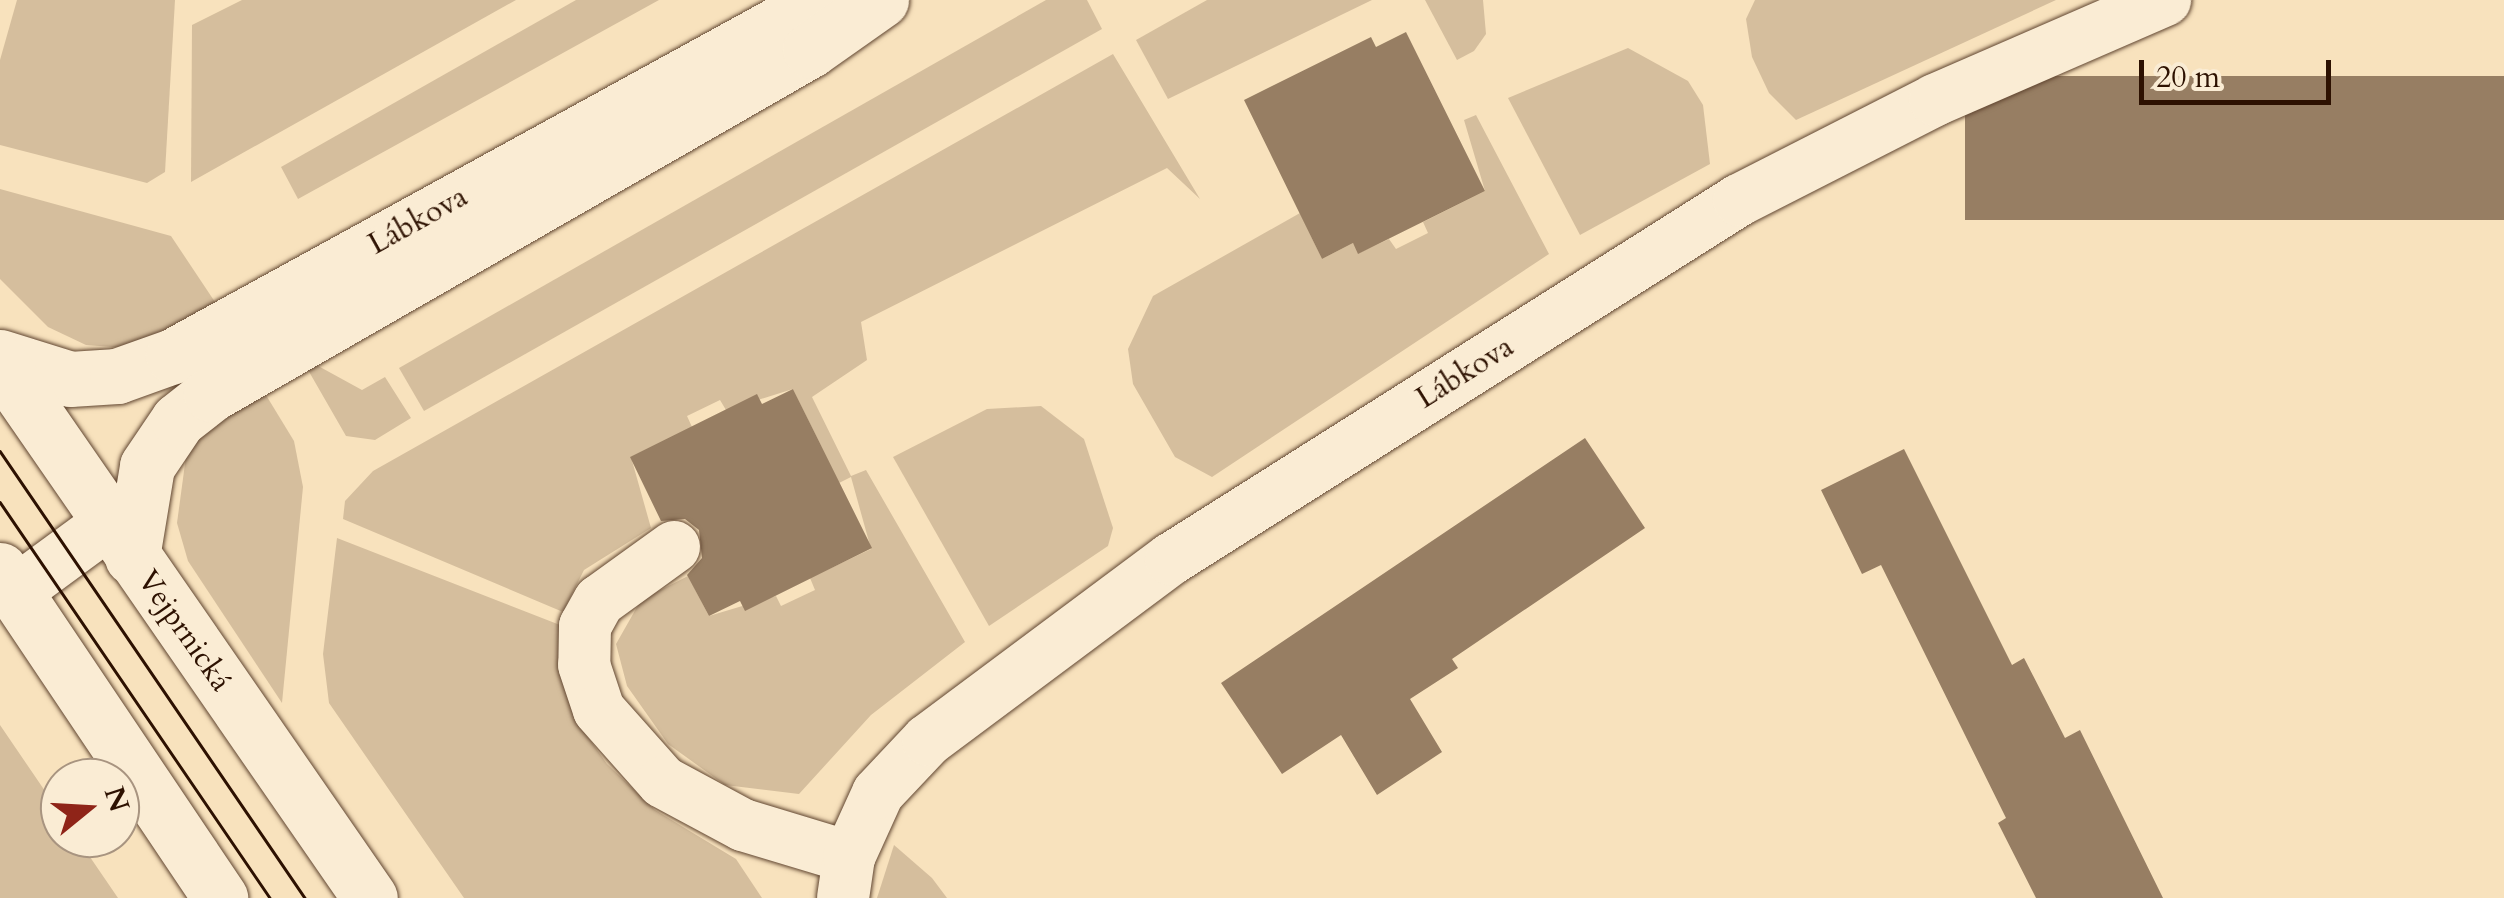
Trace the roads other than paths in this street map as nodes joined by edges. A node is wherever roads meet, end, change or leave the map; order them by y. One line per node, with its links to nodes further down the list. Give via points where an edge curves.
1 (822, 0): 4 (street, Lábkova, via 173,356 117,376 70,380)
2 (881, 0): 5 (street, Lábkova, via 810,50 211,394 178,420)
3 (2164, 0): 8 (street, Lábkova, via 1935,100 1739,200 1172,559 928,740 878,793)
4 (0, 360): 5 (street, Vejprnická)
5 (126, 528): 7 (street, Lábkova); 10 (street, Vejprnická)
6 (674, 547): 8 (street, Lábkova, via 599,601 585,626 599,710 663,782)
7 (8, 581): 9 (street)
8 (846, 878)
9 (220, 898)
10 (370, 898)

